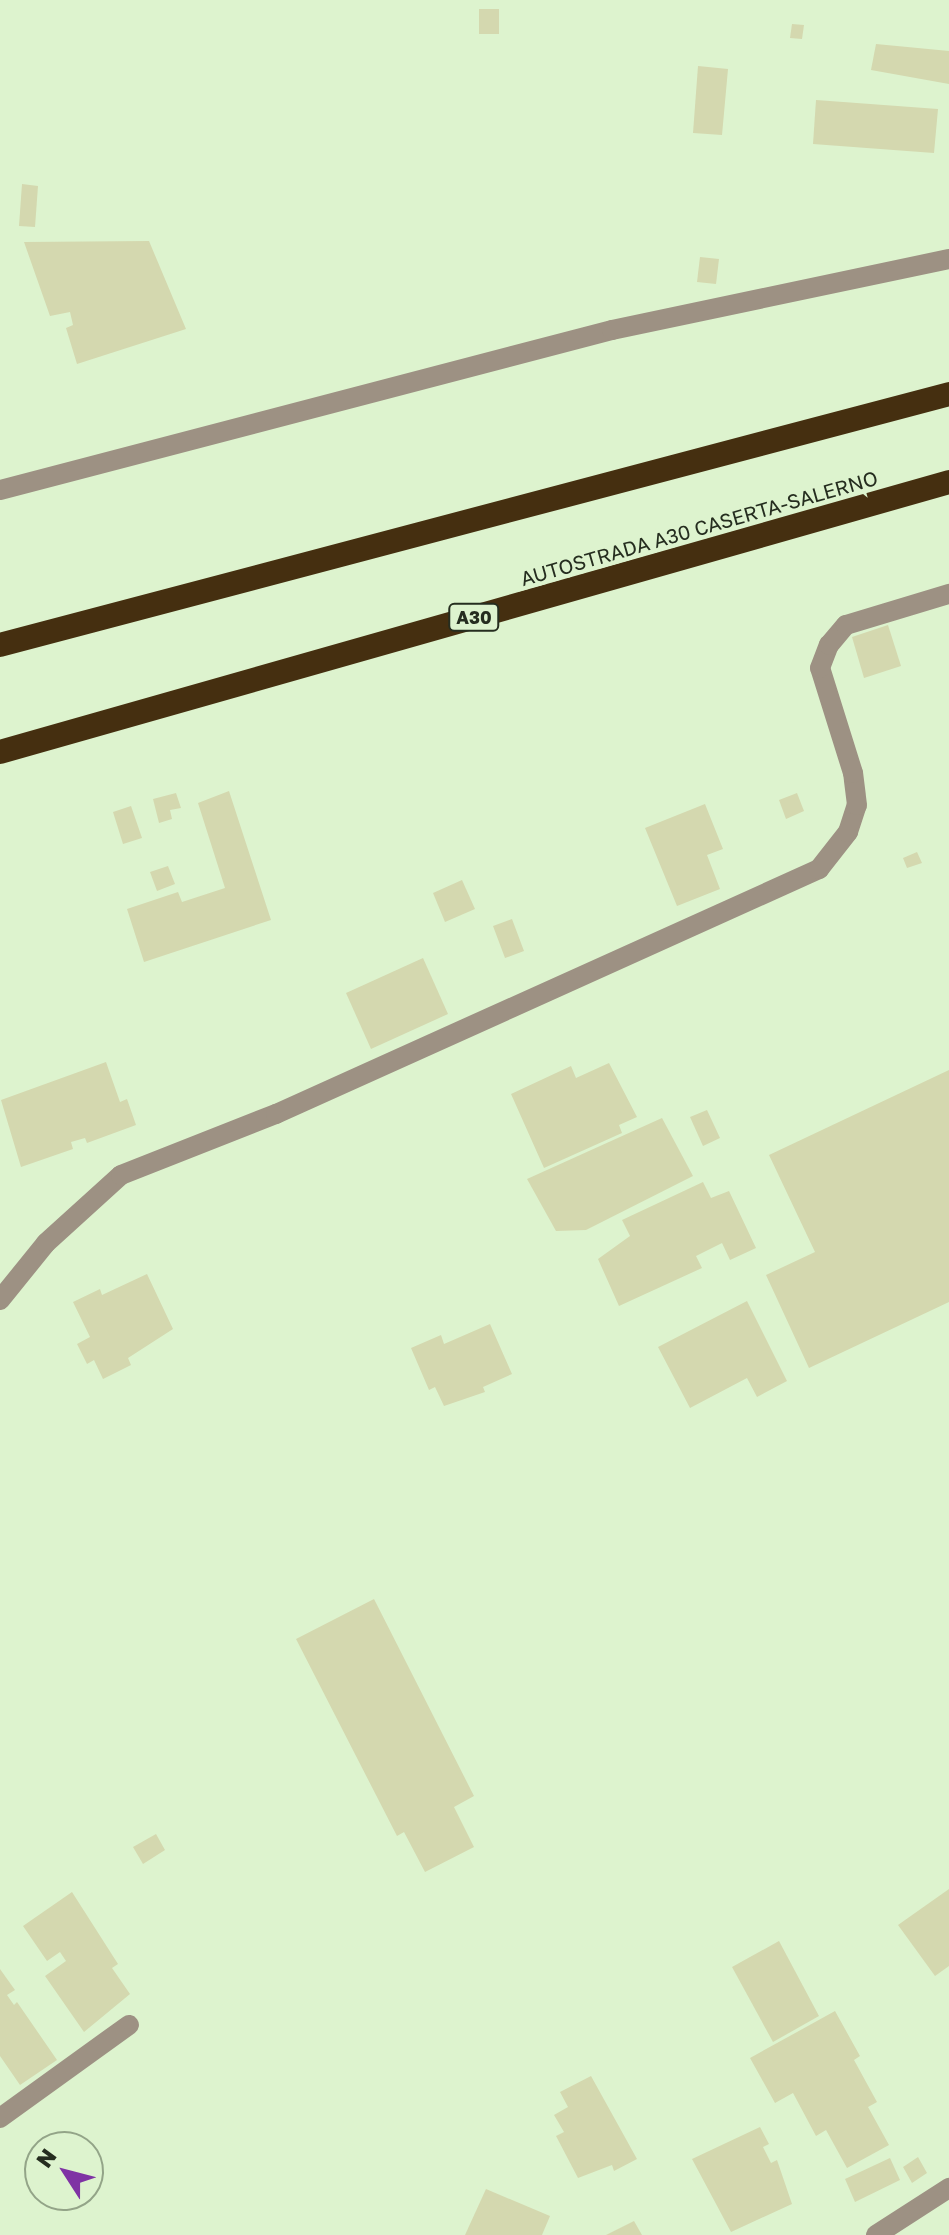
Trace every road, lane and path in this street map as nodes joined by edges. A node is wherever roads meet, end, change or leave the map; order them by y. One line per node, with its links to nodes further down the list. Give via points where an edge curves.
1 (949, 259): 4 (street, via 612,330)
2 (949, 394): 6 (highway)
3 (949, 482): 7 (highway, AUTOSTRADA A30 CASERTA-SALERNO / A30)
4 (0, 490)
5 (949, 594): 8 (street, via 846,625 829,645 820,668 853,773 857,805 848,832 819,869 276,1114 121,1175 46,1243)
6 (0, 645)
7 (0, 752)
8 (0, 1300)
9 (129, 2025): 10 (street)
10 (0, 2118)
11 (949, 2188): 12 (street)
12 (876, 2235)

